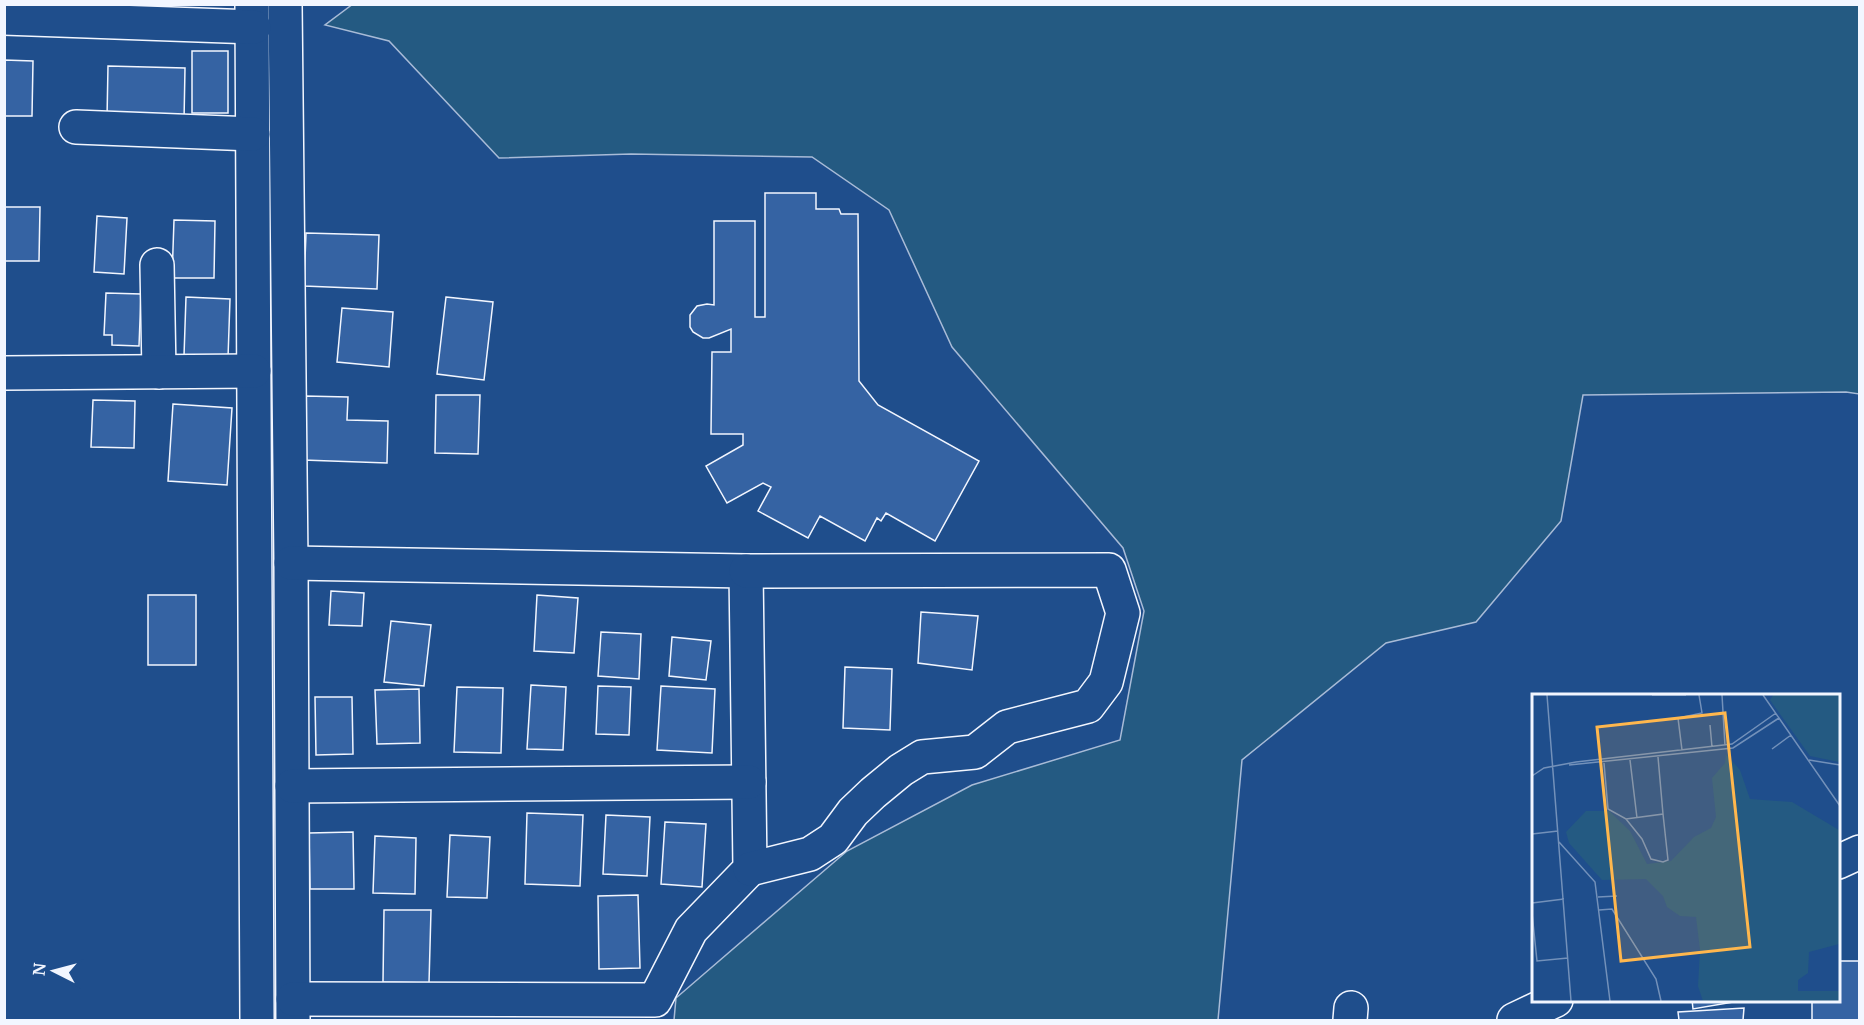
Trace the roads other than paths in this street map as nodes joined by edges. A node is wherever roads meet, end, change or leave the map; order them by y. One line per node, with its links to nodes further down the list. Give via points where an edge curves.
1 (285, 4): 10 (street)
2 (253, 16): 3 (street); 5 (street)
3 (4, 18)
4 (76, 126): 5 (street)
5 (253, 134): 7 (street)
6 (157, 264): 8 (street)
7 (254, 371): 8 (street); 19 (street)
8 (159, 372): 9 (street)
9 (4, 373)
10 (291, 563): 11 (street); 13 (street)
11 (746, 571): 12 (street); 16 (street, via 1109,570 1123,613 1106,682 1088,706 1007,727 975,752 922,757 867,799 833,839 810,854)
12 (748, 782): 13 (street); 16 (street)
13 (292, 786): 18 (street)
14 (1860, 852): 15 (street)
15 (1840, 862)
16 (750, 869): 18 (street, via 691,930 655,1000)
17 (1552, 1001): 20 (street)
18 (293, 1010)
19 (257, 1020)
20 (1514, 1020)

